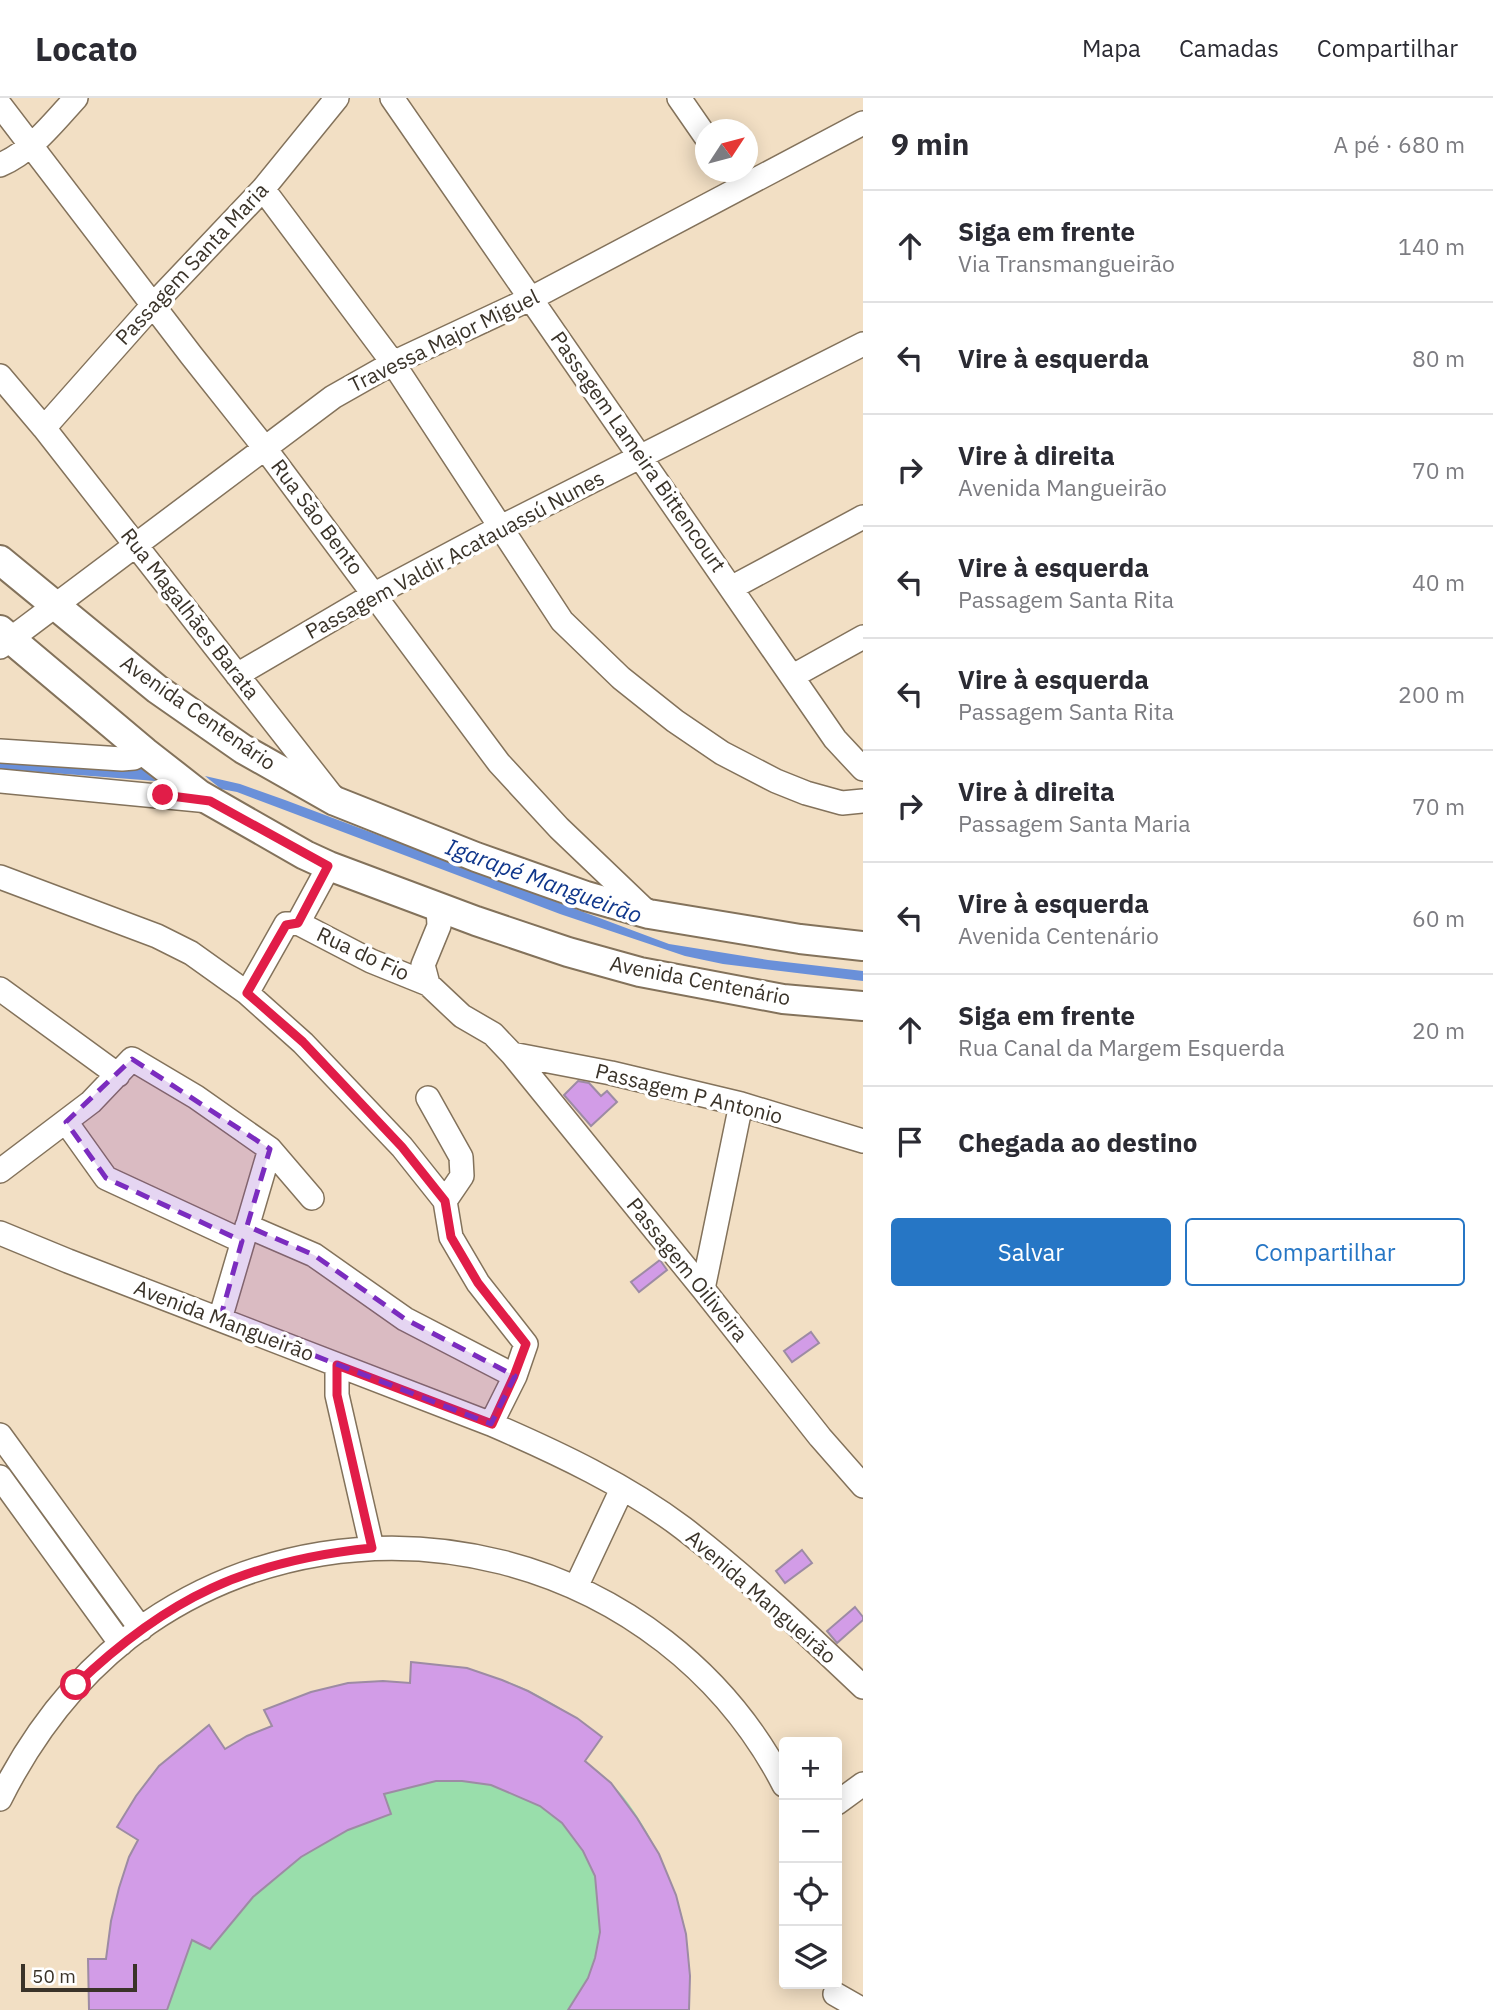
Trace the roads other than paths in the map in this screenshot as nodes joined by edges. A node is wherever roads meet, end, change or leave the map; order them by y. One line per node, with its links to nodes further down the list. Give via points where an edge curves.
1 (76, 98): 8 (street)
2 (337, 98): 12 (street, Passagem Santa Maria)
3 (392, 98): 13 (street, Passagem Lameira Bittencourt)
4 (678, 98): 6 (street)
5 (0, 105): 8 (street, Rua São Bento)
6 (695, 123)
7 (863, 123): 10 (street, Travessa Major Miguel)
8 (30, 145): 9 (street); 14 (street, Rua São Bento)
9 (0, 164)
10 (758, 169)
11 (730, 182): 13 (street, Travessa Major Miguel)
12 (263, 189): 14 (street, Passagem Santa Maria); 16 (street)
13 (531, 298): 16 (street, Travessa Major Miguel); 20 (street, Passagem Lameira Bittencourt)
14 (153, 305): 18 (street, Passagem Santa Maria); 19 (street, Rua São Bento)
15 (863, 344): 20 (street, Passagem Valdir Acatauassú Nunes)
16 (393, 363): 19 (street, Travessa Major Miguel, via 333,397); 22 (street)
17 (0, 376): 18 (street, Rua Magalhães Barata)
18 (44, 428): 23 (street, Rua Magalhães Barata)
19 (264, 447): 23 (street, Travessa Major Miguel); 26 (street, Rua São Bento)
20 (641, 457): 22 (street, Passagem Valdir Acatauassú Nunes); 25 (street, Passagem Lameira Bittencourt)
21 (863, 517): 25 (street)
22 (501, 527): 26 (street, Passagem Valdir Acatauassú Nunes); 38 (street, via 562,621 621,678 675,721 722,753 776,781 842,803)
23 (135, 544): 27 (street, Travessa Major Miguel); 30 (street, Rua Magalhães Barata)
24 (0, 560): 27 (main road, Avenida Centenário)
25 (732, 588): 31 (street, Passagem Lameira Bittencourt)
26 (376, 594): 30 (street, Passagem Valdir Acatauassú Nunes); 42 (street, Rua São Bento, via 499,763)
27 (55, 606): 29 (street, Travessa Major Miguel); 37 (main road, Avenida Centenário, via 157,689 232,742)
28 (863, 637): 31 (street)
29 (4, 639): 33 (main road, Avenida Centenário)
30 (237, 675): 37 (street, Rua Magalhães Barata)
31 (793, 676): 34 (street, Passagem Lameira Bittencourt, via 835,739)
32 (0, 751): 33 (street, via 122,760)
33 (145, 752): 36 (main road, Avenida Centenário)
34 (863, 769)
35 (0, 781): 36 (street)
36 (210, 801): 39 (main road, Avenida Centenário)
37 (335, 801): 42 (main road, Avenida Centenário, via 476,857)
38 (863, 801)
39 (328, 866): 41 (main road, Avenida Centenário); 43 (street)
40 (0, 877): 46 (street, via 157,936 191,953)
41 (438, 907): 45 (street, via 439,926 423,965); 48 (main road, Avenida Centenário, via 640,972 783,999)
42 (649, 914): 44 (main road, Avenida Centenário)
43 (298, 923): 45 (street, Rua do Fio); 46 (street, via 286,925)
44 (863, 946)
45 (428, 984): 49 (street, Passagem Oiliveira)
46 (247, 993): 58 (street, via 303,1042 402,1147)
47 (5, 1000): 50 (street)
48 (863, 1006)
49 (512, 1054): 52 (street, Passagem P Antonio); 61 (street, Passagem Oiliveira)
50 (125, 1067): 53 (street); 55 (street, via 195,1097)
51 (428, 1098): 58 (street, via 461,1157 463,1175)
52 (741, 1104): 54 (street, Passagem P Antonio); 61 (street)
53 (66, 1122): 56 (street); 60 (street, via 106,1178)
54 (863, 1141)
55 (270, 1149): 57 (street); 60 (street)
56 (0, 1171)
57 (312, 1198)
58 (445, 1201): 64 (street, via 451,1237 478,1283 526,1344)
59 (0, 1233): 62 (street, Avenida Mangueirão)
60 (244, 1233): 62 (street); 64 (street, via 314,1255 405,1319)
61 (703, 1289): 68 (street, Passagem Oiliveira)
62 (220, 1319): 63 (street, Avenida Mangueirão)
63 (337, 1365): 65 (street, Avenida Mangueirão); 70 (street, via 337,1395)
64 (514, 1376): 65 (street)
65 (492, 1424): 69 (street, Avenida Mangueirão)
66 (0, 1435): 72 (street)
67 (0, 1477): 73 (street)
68 (863, 1486)
69 (622, 1489): 71 (street); 74 (street, Avenida Mangueirão, via 681,1527 765,1595)
70 (372, 1548): 71 (street, via 467,1553); 72 (street, via 278,1563 233,1578 189,1598)
71 (576, 1587): 75 (street, via 644,1625 682,1655 747,1725)
72 (141, 1629): 73 (street)
73 (121, 1644): 77 (street, via 76,1685 46,1721)
74 (863, 1687)
75 (779, 1777)
76 (863, 1784): 78 (street)
77 (0, 1799)
78 (841, 1800)
79 (835, 1996): 80 (street)
80 (863, 2010)

